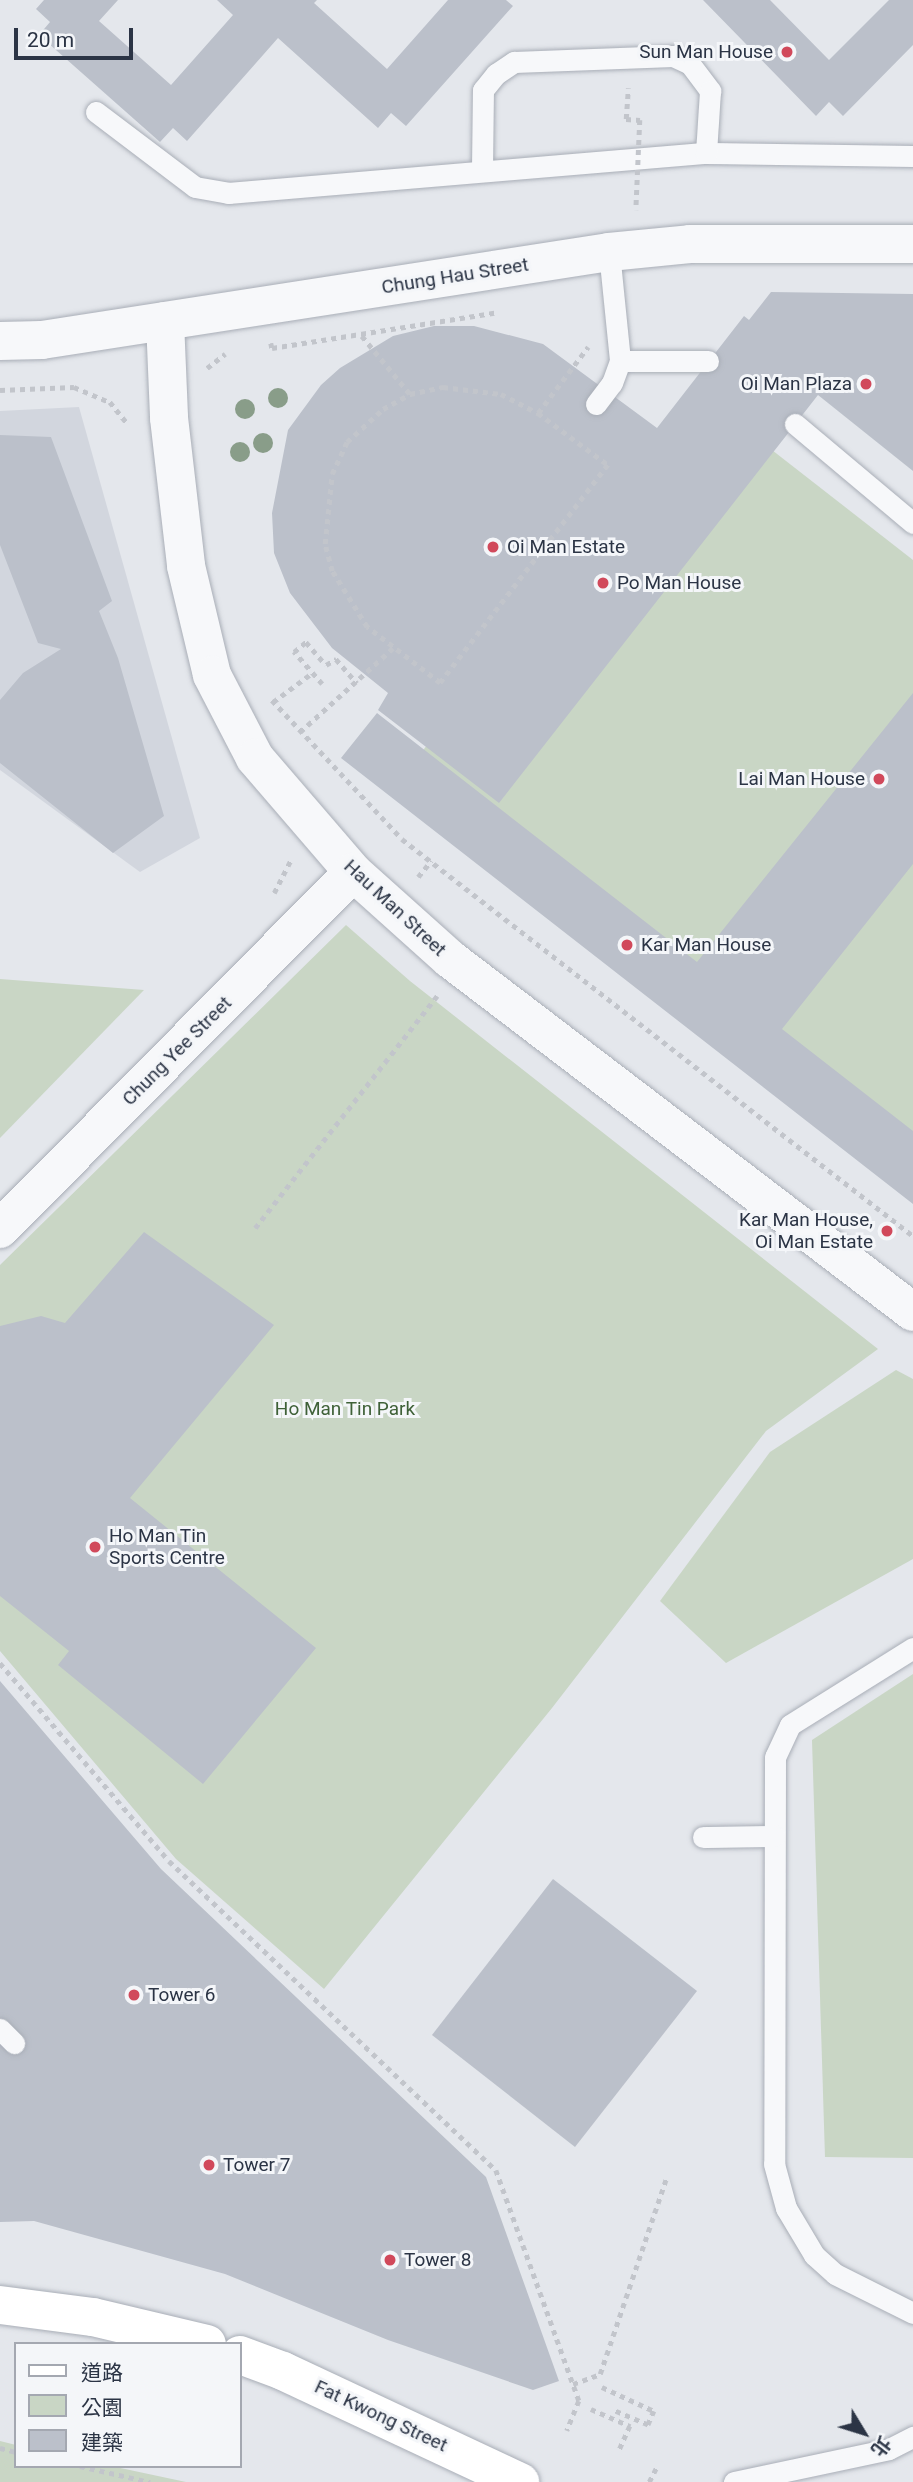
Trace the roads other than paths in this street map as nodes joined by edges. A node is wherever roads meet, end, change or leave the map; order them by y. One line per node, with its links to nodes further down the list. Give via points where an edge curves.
1 (96, 111): 4 (lane, via 195,187 208,191 228,193)
2 (706, 153): 3 (lane); 4 (lane); 4 (lane, via 710,91 690,64 673,56 514,62 483,90)
3 (913, 156)
4 (482, 169)
5 (913, 244): 6 (street, Chung Hau Street, via 690,244)
6 (609, 252): 7 (street, Chung Hau Street); 9 (lane)
7 (165, 321): 8 (street, Chung Hau Street, via 42,340); 14 (street, Hau Man Street, via 169,418 186,566 212,675 255,758)
8 (0, 341)
9 (620, 361): 10 (lane); 11 (lane, via 612,383)
10 (708, 361)
11 (596, 404)
12 (795, 424): 13 (lane)
13 (913, 523)
14 (353, 872): 15 (street, Chung Yee Street); 16 (street, Hau Man Street, via 450,959)
15 (0, 1229)
16 (913, 1312)
17 (913, 1648): 18 (lane, via 808,1712 780,1737 775,1757)
18 (774, 1836): 19 (lane); 21 (lane, via 777,2188 814,2255 845,2280)
19 (703, 1837)
20 (0, 2305): 22 (main road, via 93,2318)
21 (913, 2313)
22 (198, 2342)
23 (242, 2356): 25 (main road, Fat Kwong Street)
24 (913, 2437): 26 (lane, via 889,2449)
25 (520, 2482)
26 (734, 2482)

